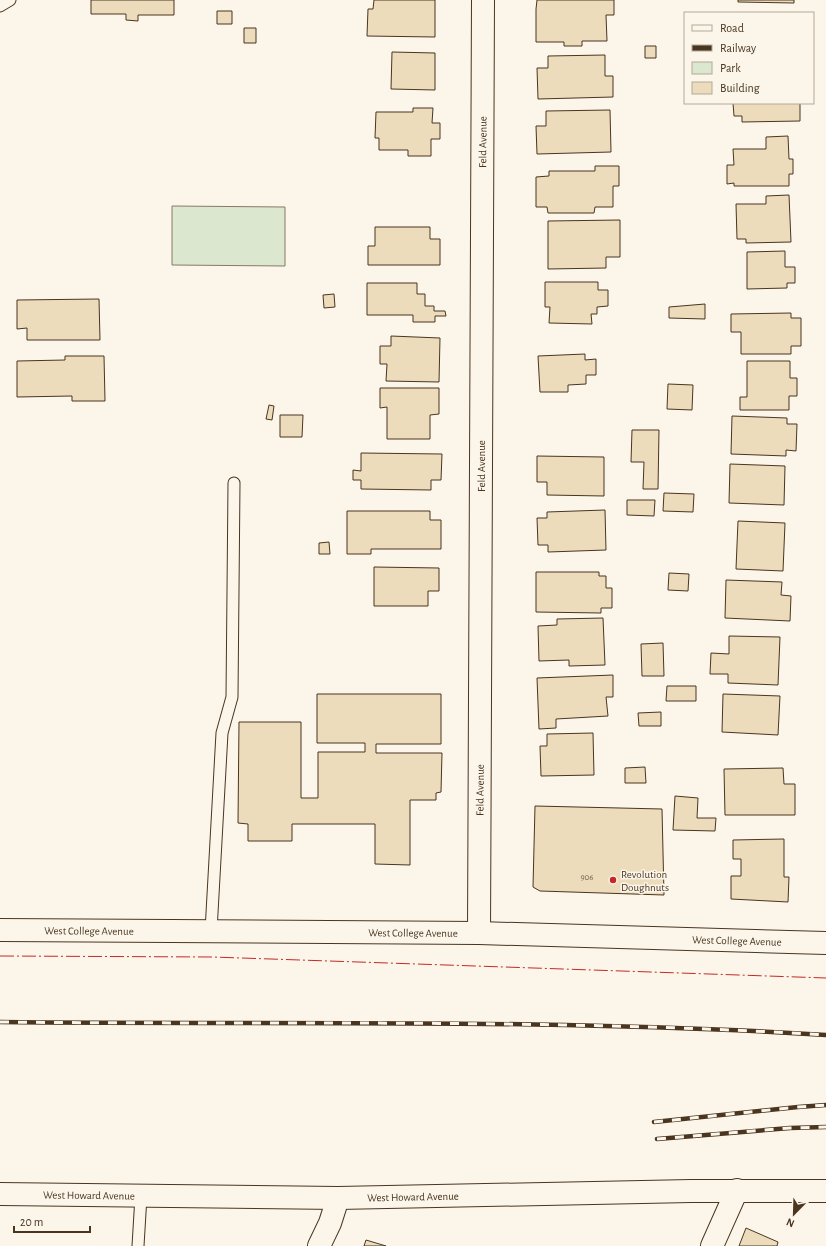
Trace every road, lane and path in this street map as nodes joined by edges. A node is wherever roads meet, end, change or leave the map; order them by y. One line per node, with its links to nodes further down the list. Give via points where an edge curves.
1 (10, 0): 3 (lane)
2 (483, 0): 7 (main road, Feld Avenue)
3 (0, 6)
4 (234, 483): 6 (lane, via 232,696 222,733)
5 (0, 930): 6 (main road, West College Avenue)
6 (211, 931): 7 (main road, West College Avenue)
7 (479, 933): 8 (main road, West College Avenue)
8 (826, 943)
9 (737, 1190): 10 (main road, West Howard Avenue); 13 (main road, West Howard Avenue); 16 (main road)
10 (826, 1191)
11 (0, 1194): 12 (main road, West Howard Avenue)
12 (142, 1196): 13 (main road, West Howard Avenue); 14 (lane)
13 (338, 1198): 15 (main road)
14 (138, 1246)
15 (319, 1246)
16 (712, 1246)

